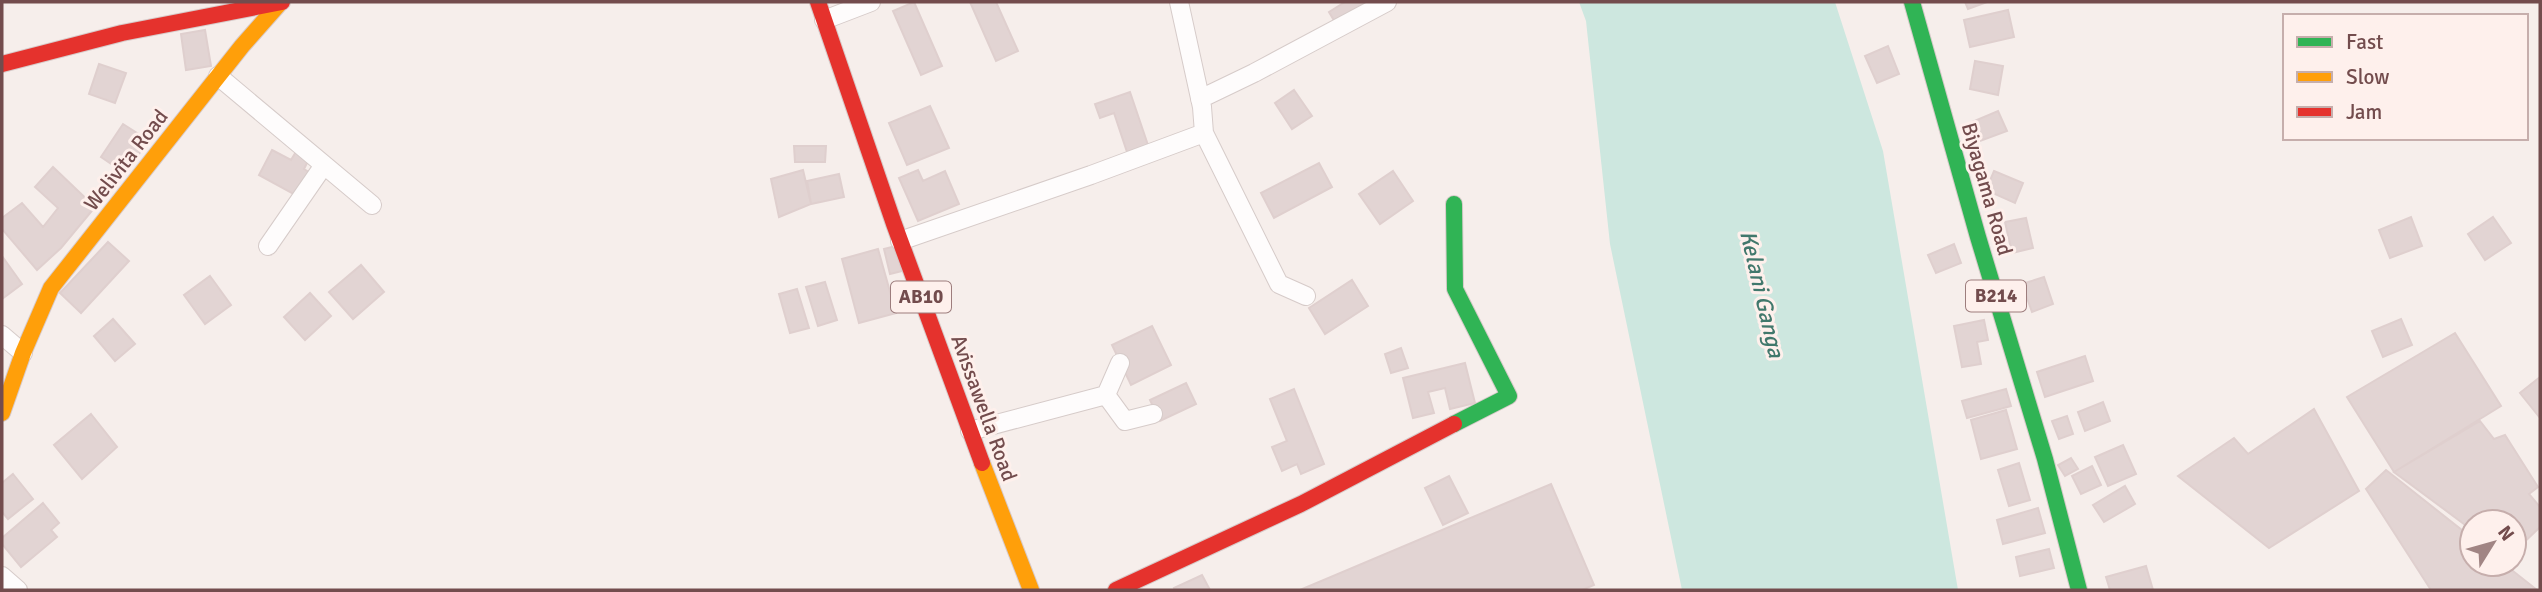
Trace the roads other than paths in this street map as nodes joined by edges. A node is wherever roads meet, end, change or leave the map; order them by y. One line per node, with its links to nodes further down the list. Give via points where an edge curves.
1 (818, 2): 7 (street, Avissawella Road / AB10)
2 (871, 2): 7 (street)
3 (1179, 2): 10 (street)
4 (1387, 2): 10 (street)
5 (1912, 2): 29 (street, Biyagama Road / B214)
6 (281, 3): 8 (street, Welivita Road, via 122,33); 9 (street, Welivita Road)
7 (824, 20): 15 (street, Avissawella Road / AB10)
8 (2, 64)
9 (218, 76): 12 (street); 19 (street, Welivita Road, via 51,288)
10 (1200, 99): 11 (street)
11 (1204, 133): 15 (street); 17 (street, via 1279,284)
12 (324, 165): 14 (street); 16 (street)
13 (1454, 204): 28 (street, via 1455,289 1509,396 1301,504)
14 (372, 205)
15 (901, 241): 24 (street, Avissawella Road / AB10)
16 (268, 246)
17 (1306, 296)
18 (2, 335): 19 (street)
19 (23, 353): 22 (street, Welivita Road)
20 (1120, 363): 21 (street)
21 (1106, 395): 23 (street, via 1125,421); 24 (street)
22 (2, 413)
23 (1153, 414)
24 (970, 431): 27 (street, Avissawella Road / AB10)
25 (2, 576): 26 (street)
26 (18, 590)
27 (1031, 590)
28 (1116, 590)
29 (2079, 590)

